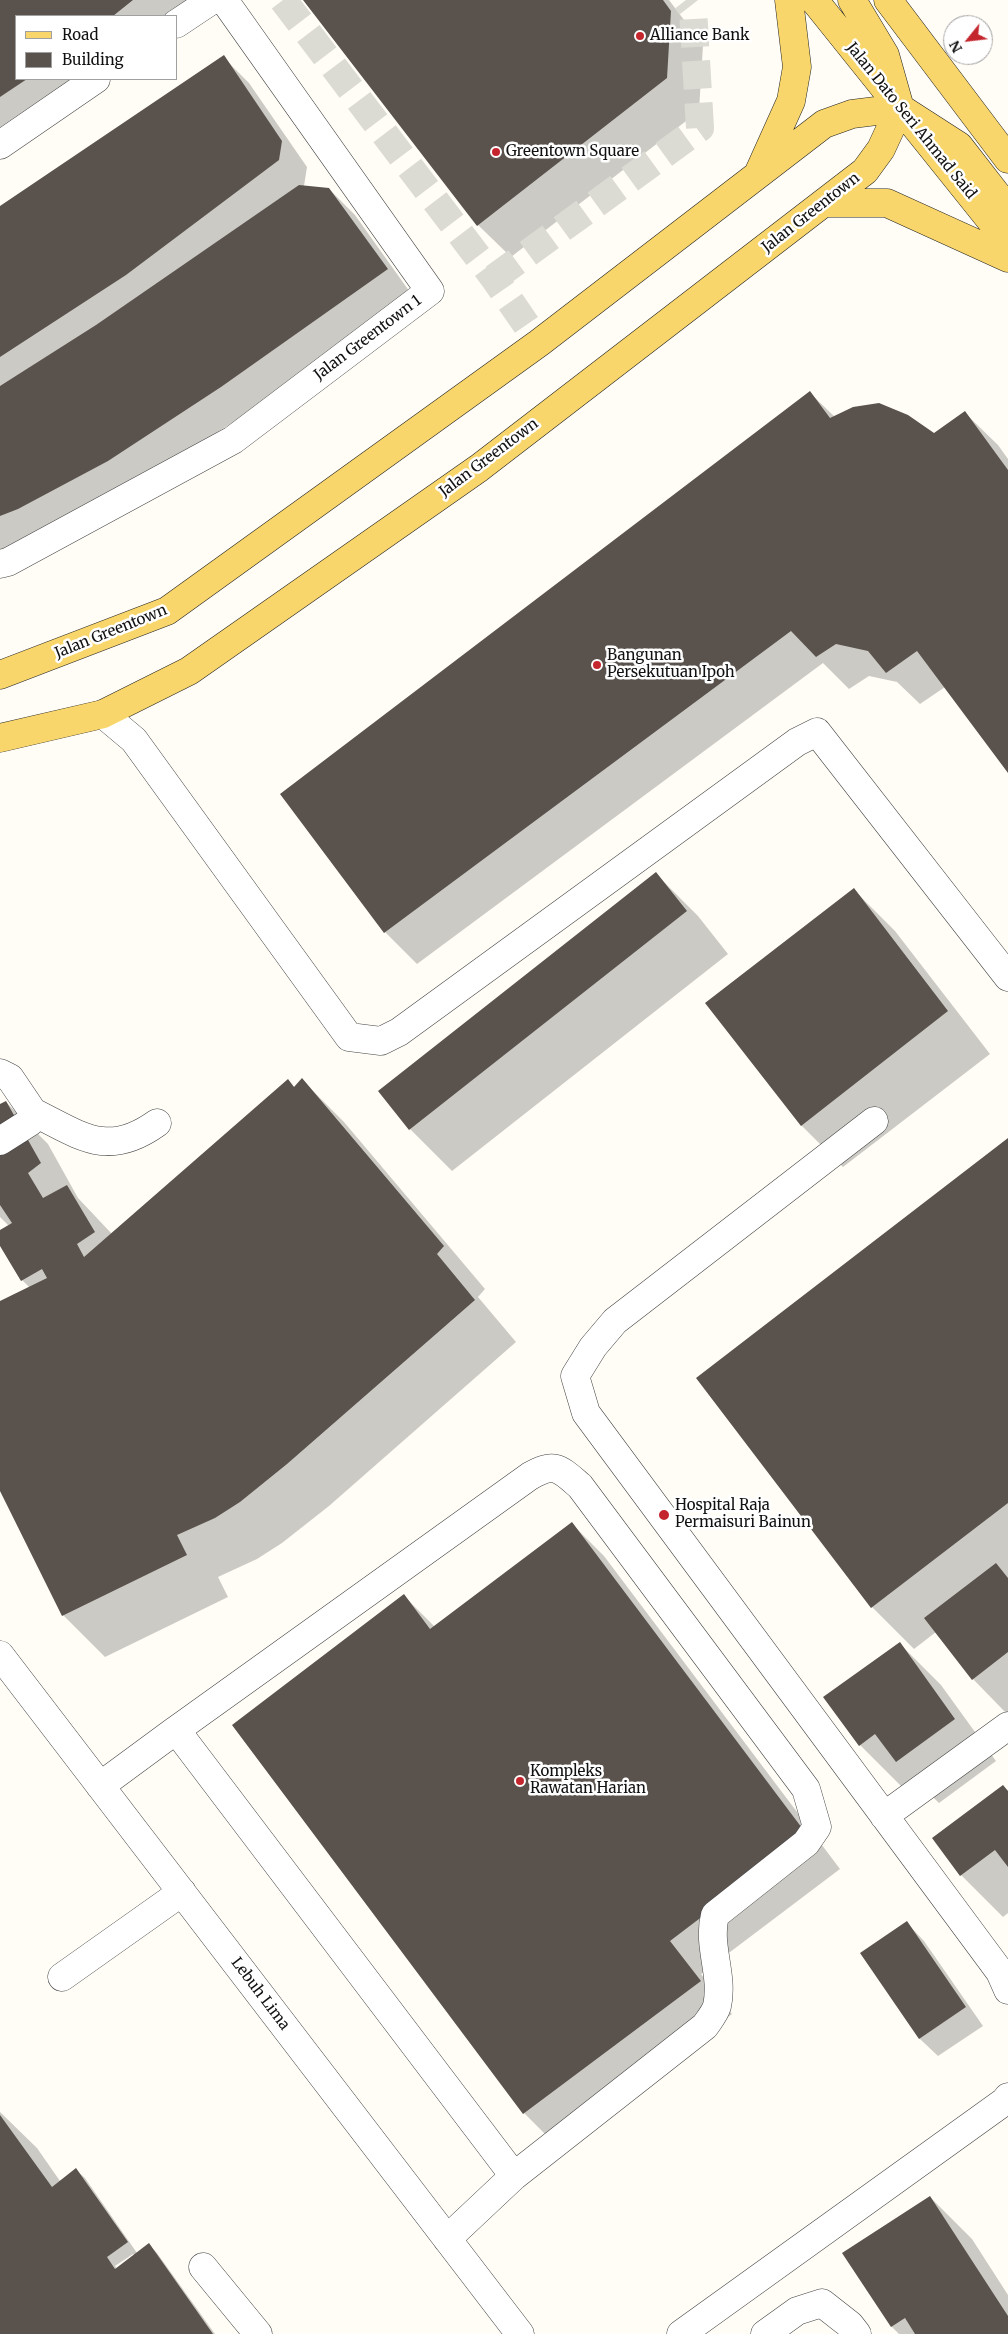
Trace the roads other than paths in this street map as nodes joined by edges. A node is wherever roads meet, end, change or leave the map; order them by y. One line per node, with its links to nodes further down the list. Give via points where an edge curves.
1 (212, 0): 7 (street)
2 (224, 0): 17 (street, Jalan Greentown 1, via 430,291 233,440)
3 (789, 0): 12 (main road, via 797,67 791,101)
4 (814, 0): 9 (main road, Jalan Dato Seri Ahmad Said)
5 (852, 0): 9 (main road, via 885,56)
6 (888, 0): 11 (main road)
7 (178, 23)
8 (95, 80): 10 (street)
9 (900, 108): 12 (main road, Jalan Greentown, via 852,114 824,124); 13 (main road, Jalan Greentown, via 881,149 865,171); 14 (main road, via 959,146); 15 (main road, Jalan Dato Seri Ahmad Said)
10 (0, 145)
11 (1008, 159)
12 (759, 173): 18 (main road, Jalan Greentown, via 539,343 167,612)
13 (824, 203): 16 (main road, via 887,203); 19 (main road, Jalan Greentown, via 479,468 189,671)
14 (1008, 209)
15 (1008, 242)
16 (1008, 258)
17 (0, 564)
18 (0, 675)
19 (103, 714): 20 (main road, Jalan Greentown); 21 (street, via 134,740 349,1037 381,1041 399,1032 796,742 817,732)
20 (0, 738)
21 (1008, 977)
22 (0, 1073): 23 (street, via 10,1078)
23 (33, 1112): 25 (street, via 91,1140 112,1143); 26 (street, via 30,1122)
24 (874, 1122): 31 (street, via 615,1321 575,1376 586,1414)
25 (157, 1123)
26 (0, 1141)
27 (0, 1656): 30 (street, Lebuh Lima)
28 (1008, 1726): 31 (street)
29 (176, 1730): 30 (street); 36 (street); 36 (street, via 530,1476 546,1467 561,1469 580,1486 806,1789 817,1827 806,1843 715,1915 711,1930 719,1990 716,2008 705,2026)
30 (100, 1786): 32 (street, Lebuh Lima)
31 (884, 1816): 34 (street, via 1000,1972)
32 (182, 1892): 33 (street); 37 (street, Lebuh Lima)
33 (62, 1977)
34 (1008, 1990)
35 (1008, 2097): 41 (street)
36 (514, 2176): 37 (street)
37 (447, 2239): 40 (street, Lebuh Lima)
38 (203, 2267): 39 (street)
39 (258, 2334)
40 (520, 2334)
41 (681, 2334)
42 (764, 2334): 43 (street, via 797,2311 822,2303)
43 (857, 2334)

